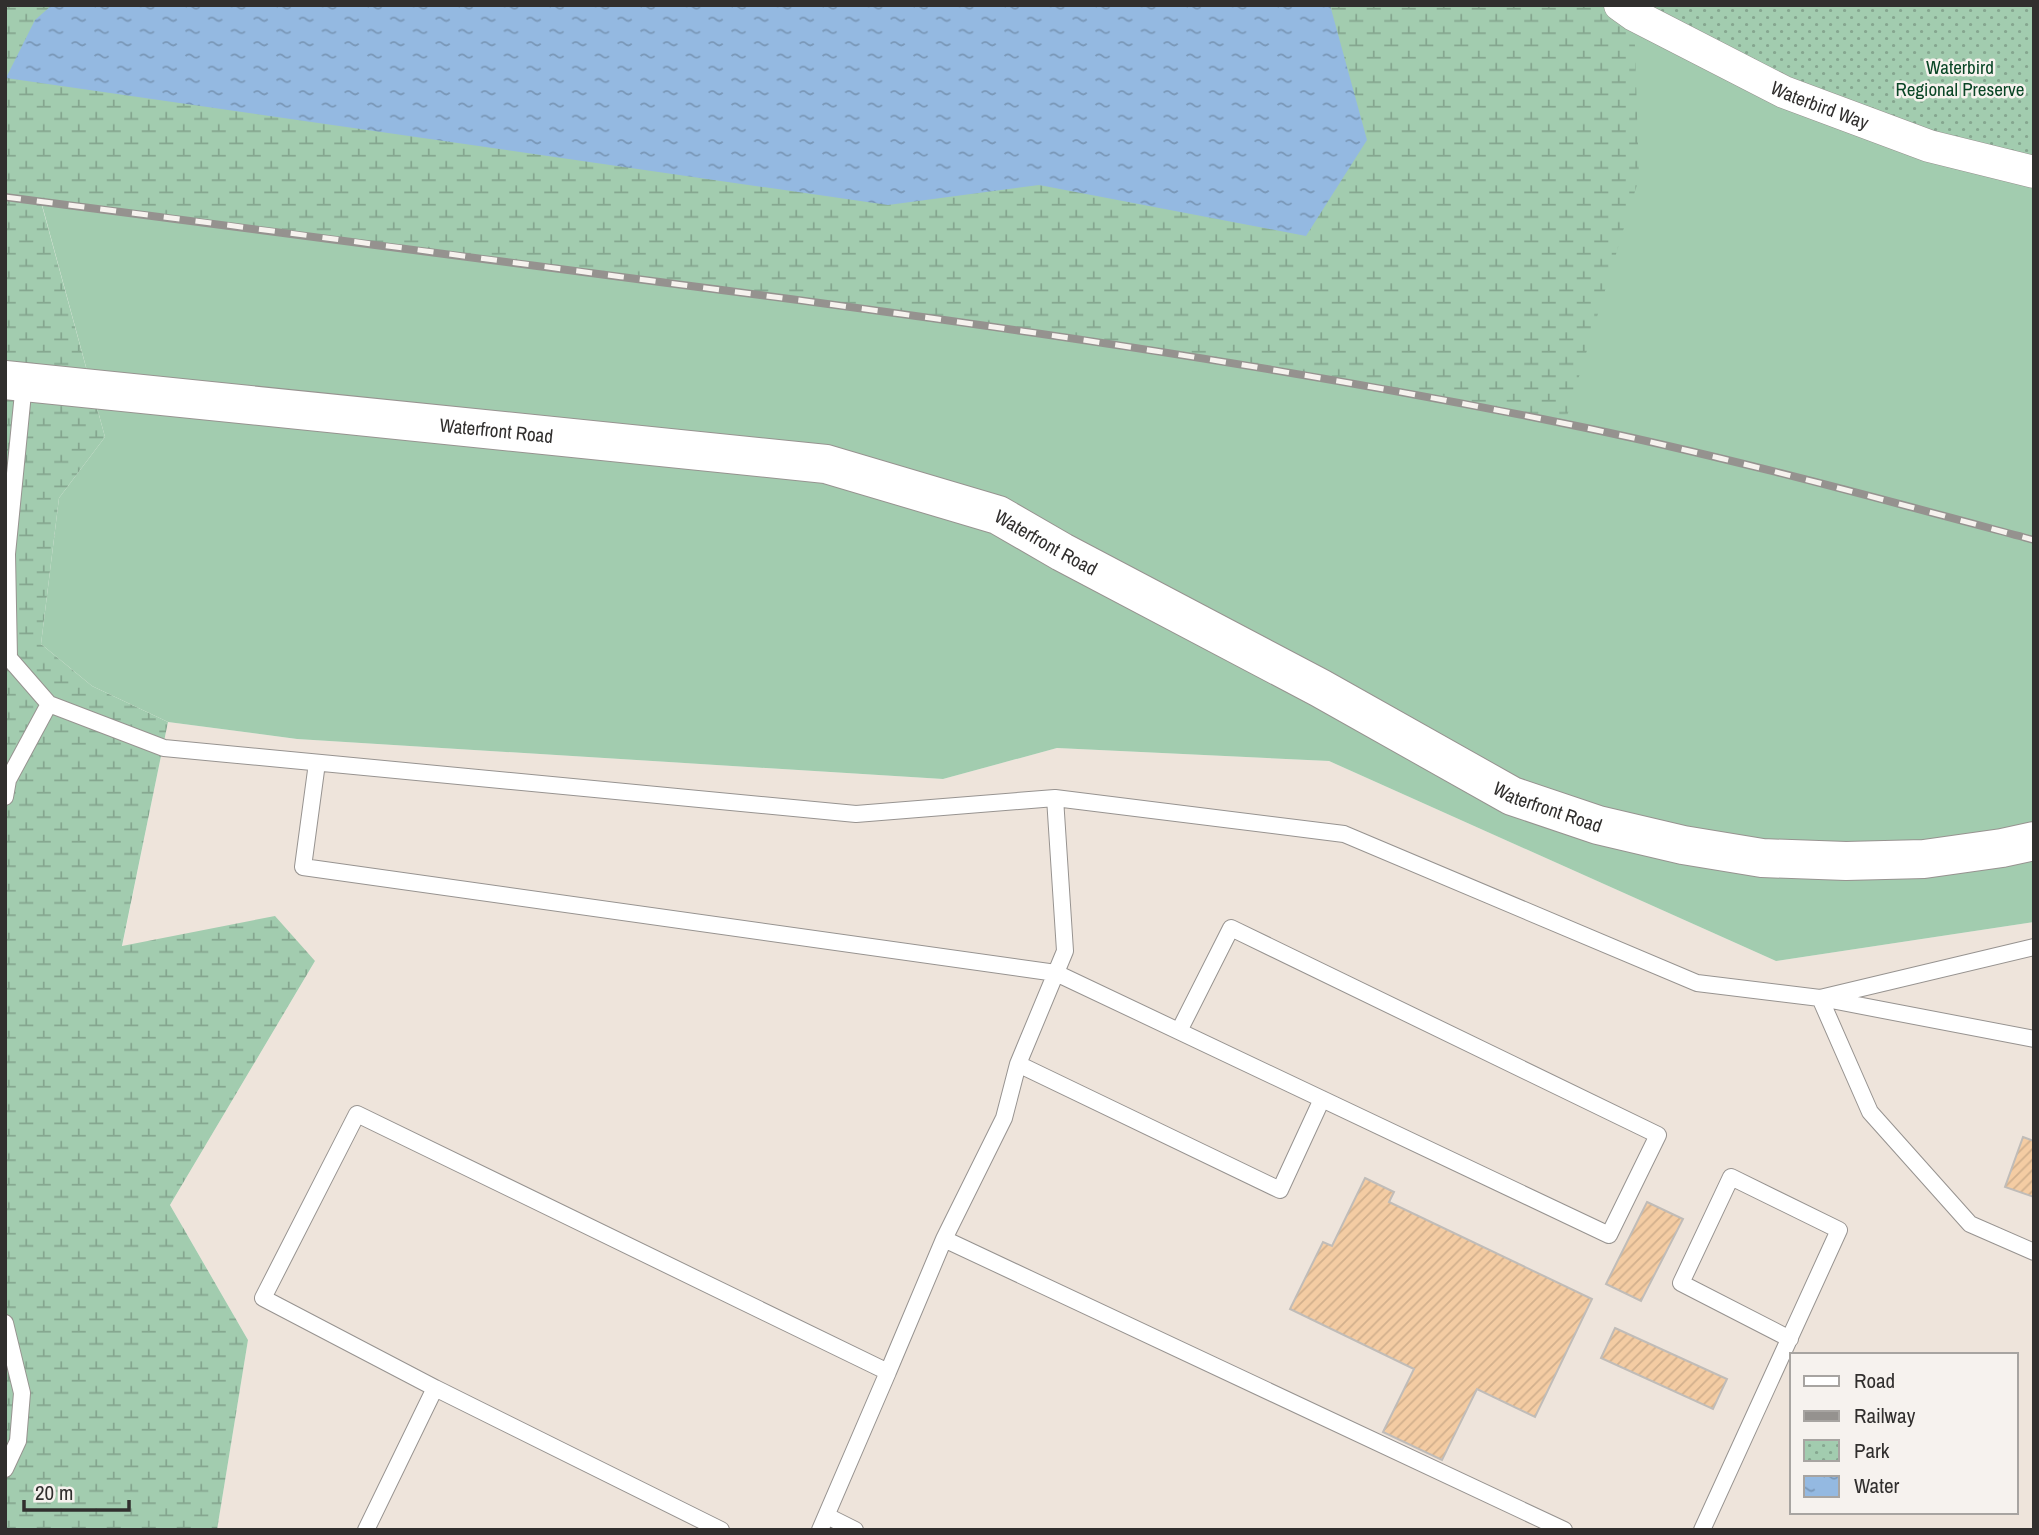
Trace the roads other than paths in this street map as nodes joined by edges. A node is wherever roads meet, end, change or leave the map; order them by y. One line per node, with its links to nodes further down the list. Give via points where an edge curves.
1 (1620, 5): 2 (street, Waterbird Way, via 1784,92 1929,146)
2 (2034, 172)
3 (14, 382): 4 (lane, via 7,554 9,659); 8 (street, Waterfront Road, via 826,464 998,514 1512,796 1598,825 1762,858 1924,859)
4 (50, 704): 5 (lane, via 164,748); 6 (lane, via 8,780)
5 (317, 763): 7 (lane, via 856,814); 10 (lane, via 303,867)
6 (5, 797)
7 (1055, 797): 10 (lane, via 1065,951); 11 (lane, via 1344,834 1697,983)
8 (2034, 841)
9 (2034, 947): 11 (lane)
10 (1056, 973): 12 (lane); 14 (lane)
11 (1820, 998): 13 (lane); 17 (lane, via 1870,1112 1970,1224)
12 (1179, 1031): 15 (lane); 15 (lane, via 1231,928 1658,1135 1609,1235)
13 (2034, 1039)
14 (1018, 1064): 15 (lane, via 1280,1190); 16 (lane, via 1004,1118)
15 (1322, 1099)
16 (944, 1239): 20 (lane); 27 (lane)
17 (2034, 1252)
18 (5, 1323): 22 (lane, via 22,1393 18,1441)
19 (1790, 1339): 19 (lane, via 1839,1230 1731,1177 1681,1283); 28 (lane)
20 (888, 1372): 21 (lane, via 357,1114 263,1298); 23 (lane)
21 (435, 1388): 24 (lane); 25 (lane)
22 (5, 1469)
23 (823, 1523): 26 (lane)
24 (366, 1530)
25 (720, 1530)
26 (855, 1530)
27 (1564, 1530)
28 (1702, 1530)

